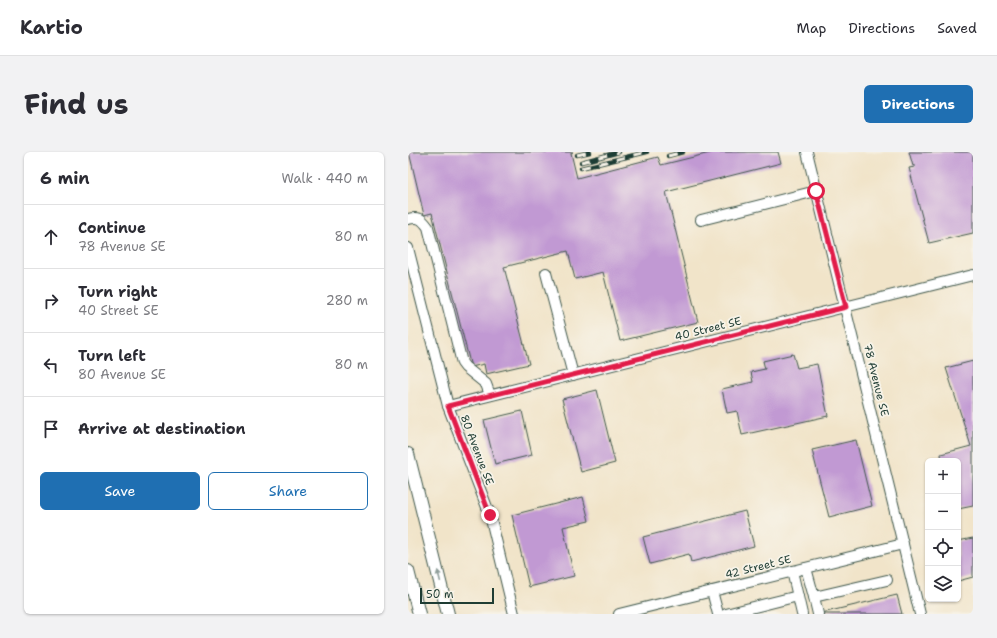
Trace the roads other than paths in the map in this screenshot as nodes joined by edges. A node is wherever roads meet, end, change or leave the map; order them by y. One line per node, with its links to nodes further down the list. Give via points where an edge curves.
1 (807, 152): 2 (street, 78 Avenue SE)
2 (816, 191): 4 (street); 8 (street, 78 Avenue SE)
3 (408, 219): 10 (street, via 415,217 423,220 428,227 462,363 486,384)
4 (701, 220)
5 (408, 248): 11 (street, 80 Avenue SE)
6 (546, 273): 9 (street)
7 (973, 275): 8 (street, 40 Street SE)
8 (846, 307): 9 (street, 40 Street SE); 13 (street, 78 Avenue SE)
9 (574, 375): 10 (street, 40 Street SE)
10 (490, 396): 11 (street, 40 Street SE)
11 (448, 406): 23 (street, 80 Avenue SE, via 490,515)
12 (408, 454): 22 (main road, one-way to 12)
13 (903, 544): 14 (street, 42 Street SE); 29 (street, 78 Avenue SE)
14 (806, 568): 16 (street, 42 Street SE); 20 (street)
15 (408, 571): 21 (main road)
16 (792, 571): 18 (street, 42 Street SE); 19 (street)
17 (887, 580): 20 (street)
18 (712, 591): 24 (street, 42 Street SE); 25 (street)
19 (798, 596): 26 (street); 27 (street)
20 (814, 597): 28 (street)
21 (419, 614)
22 (448, 614)
23 (514, 614)
24 (619, 614)
25 (718, 614)
26 (726, 614)
27 (802, 614)
28 (818, 614)
29 (920, 614)

